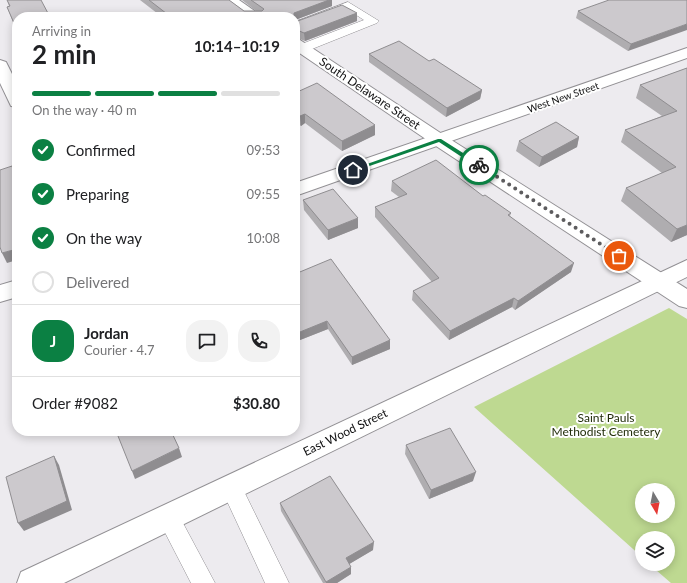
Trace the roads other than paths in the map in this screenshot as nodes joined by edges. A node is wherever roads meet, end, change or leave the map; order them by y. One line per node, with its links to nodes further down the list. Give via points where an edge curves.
1 (229, 0): 2 (street)
2 (248, 12)
3 (300, 24): 4 (lane, via 348,5 373,21)
4 (300, 45)
5 (300, 46): 9 (street, South Delaware Street)
6 (687, 53): 9 (street, West New Street)
7 (0, 65): 8 (street)
8 (12, 91)
9 (439, 140): 10 (street, West New Street); 12 (street, South Delaware Street)
10 (300, 188)
11 (687, 268): 12 (street, East Wood Street)
12 (657, 281): 15 (street, South Delaware Street); 16 (street, East Wood Street)
13 (12, 290): 14 (street)
14 (0, 294)
15 (687, 300)
16 (231, 486): 17 (street, East Wood Street); 20 (lane)
17 (168, 517): 18 (street, East Wood Street); 19 (lane)
18 (32, 583)
19 (203, 583)
20 (277, 583)

